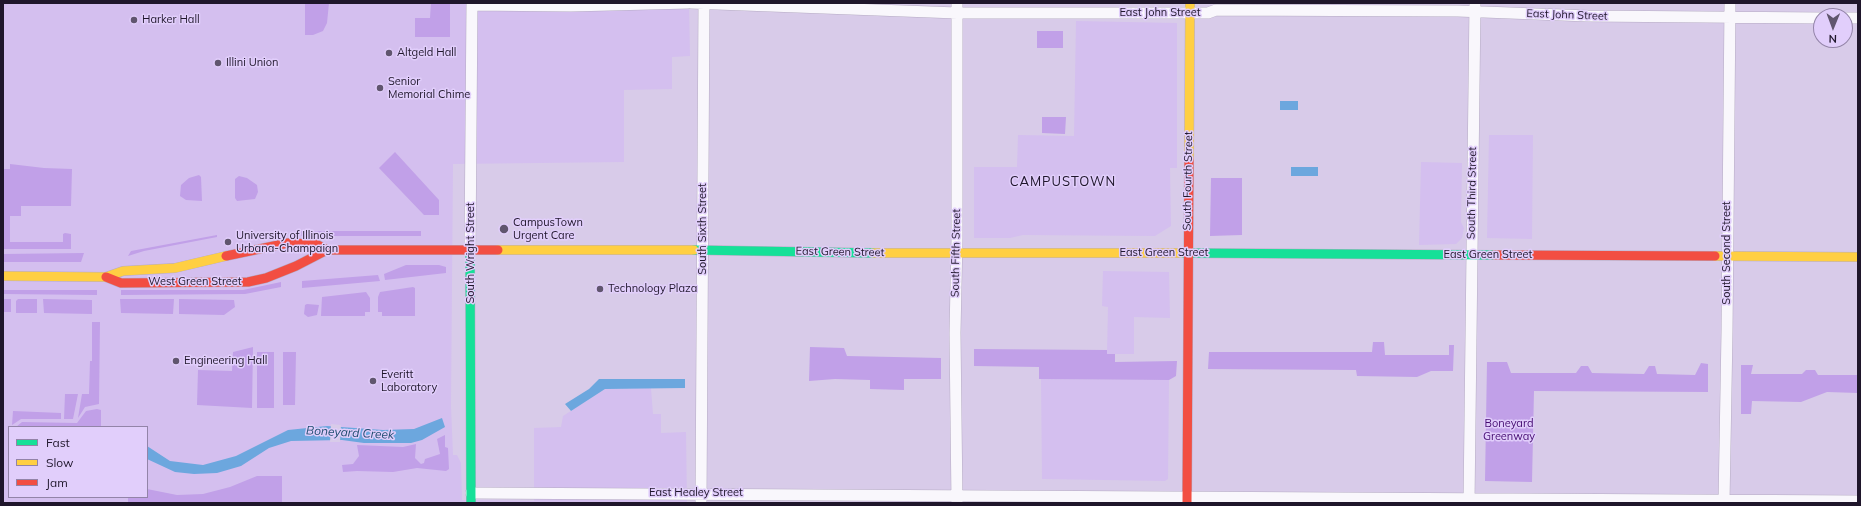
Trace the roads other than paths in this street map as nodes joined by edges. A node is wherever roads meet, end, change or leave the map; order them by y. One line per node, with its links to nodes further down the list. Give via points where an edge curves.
1 (689, 3): 2 (street, East John Street); 4 (street, East John Street, via 571,6)
2 (704, 3): 6 (street, East John Street); 12 (street, South Sixth Street)
3 (1730, 3): 8 (street, South Second Street)
4 (472, 4): 10 (street, South Wright Street)
5 (1475, 7): 7 (street, East John Street, via 1216,10 1208,13); 8 (street, East John Street, via 1588,16); 15 (street, South Third Street)
6 (957, 8): 7 (street, East John Street); 14 (street, South Fifth Street)
7 (1190, 8): 13 (street, South Fourth Street)
8 (1730, 17): 9 (street, East John Street); 16 (street, South Second Street)
9 (1813, 18)
10 (470, 249): 11 (street, West Green Street); 12 (street, East Green Street); 20 (street, South Wright Street)
11 (327, 250): 19 (street, West Green Street, via 316,244 288,244 252,249 176,268 123,271); 19 (street, West Green Street, via 296,266 248,282 121,283)
12 (704, 250): 14 (street, East Green Street); 21 (street, South Sixth Street)
13 (1188, 253): 14 (street, East Green Street); 15 (street, East Green Street); 23 (street, South Fourth Street)
14 (957, 254): 22 (street, South Fifth Street)
15 (1472, 255): 16 (street, East Green Street); 24 (street, South Third Street)
16 (1727, 256): 17 (street, East Green Street); 25 (street, South Second Street)
17 (1858, 257)
18 (3, 276): 19 (street, West Green Street)
19 (106, 277)
20 (471, 498): 21 (street, East Healey Street)
21 (701, 498): 22 (street, East Healey Street)
22 (957, 499): 23 (street, East Healey Street)
23 (1187, 500): 24 (street, East Healey Street)
24 (1469, 501): 25 (street, East Healey Street)
25 (1724, 501): 26 (street, East Healey Street)
26 (1858, 501)

